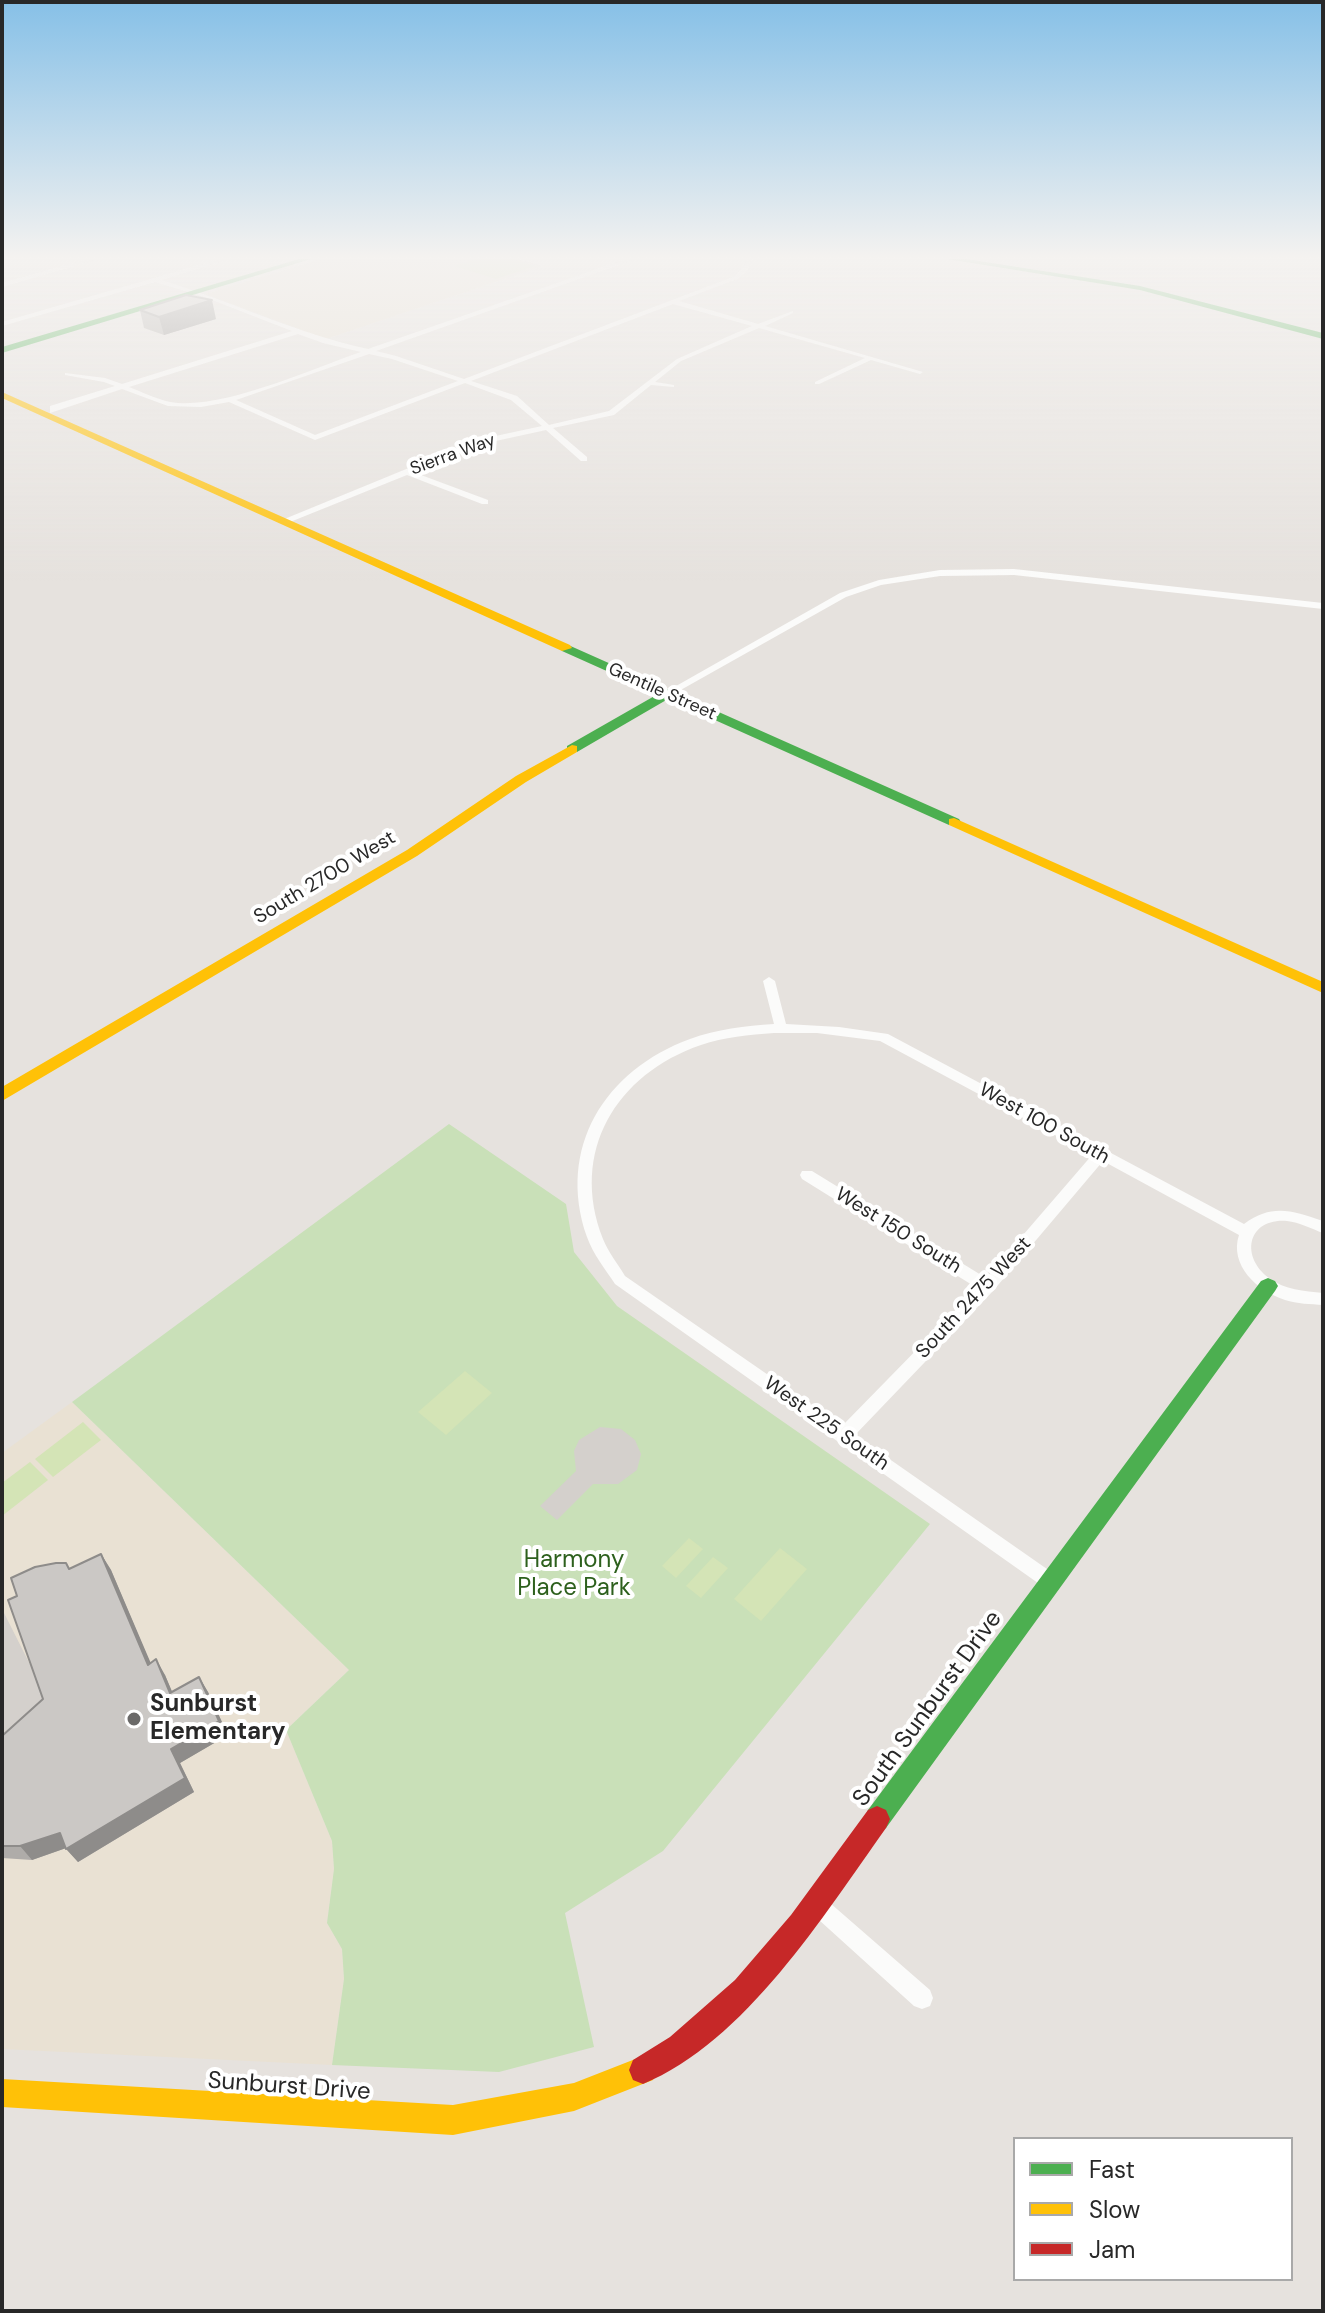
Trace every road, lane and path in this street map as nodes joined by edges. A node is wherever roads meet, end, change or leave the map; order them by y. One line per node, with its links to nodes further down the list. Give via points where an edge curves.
1 (190, 367): 14 (street)
2 (325, 367): 16 (street)
3 (420, 367): 10 (street)
4 (501, 367): 10 (street)
5 (672, 367): 11 (street, Sierra Way)
6 (852, 367): 12 (street)
7 (902, 367): 8 (street)
8 (920, 372)
9 (67, 374): 14 (street)
10 (464, 381): 16 (street, via 315,438); 18 (street, via 519,400)
11 (648, 383): 13 (street); 18 (street, Sierra Way, via 611,413)
12 (817, 383)
13 (672, 386)
14 (125, 388): 16 (street, via 168,404); 17 (street)
15 (2, 395): 17 (main road, Gentile Street)
16 (230, 400)
17 (48, 412): 22 (main road, Gentile Street)
18 (547, 428): 19 (street); 20 (street, Sierra Way, via 480,442)
19 (584, 459)
20 (406, 472): 21 (street); 22 (street, Sierra Way)
21 (485, 502)
22 (285, 522): 24 (main road, Gentile Street)
23 (1323, 606): 24 (street, via 1014,572 940,573 843,595)
24 (667, 694): 26 (main road, Gentile Street); 28 (main road, South 2700 West, via 513,783 412,853)
25 (769, 981): 27 (street)
26 (1323, 988)
27 (781, 1028): 29 (street, West 100 South, via 839,1030 896,1042); 36 (street, West 225 South, via 708,1038 681,1048 629,1081 603,1108 588,1140 590,1221 620,1280)
28 (2, 1095)
29 (1100, 1156): 32 (street, West 100 South); 34 (street, South 2475 West)
30 (807, 1175): 34 (street, West 150 South)
31 (1323, 1227): 32 (street, via 1279,1216 1256,1221)
32 (1245, 1231): 33 (street, via 1241,1241 1246,1264)
33 (1268, 1286): 35 (street, via 1286,1295); 37 (main road, South Sunburst Drive)
34 (988, 1287): 36 (street, South 2475 West)
35 (1323, 1299)
36 (843, 1436): 37 (street, West 225 South)
37 (1051, 1582): 38 (main road, South Sunburst Drive)
38 (815, 1903): 39 (street); 41 (main road, South Sunburst Drive, via 763,1974 682,2045 623,2078)
39 (922, 1998)
40 (2, 2093): 41 (main road, Sunburst Drive, via 453,2120)
41 (571, 2098)

